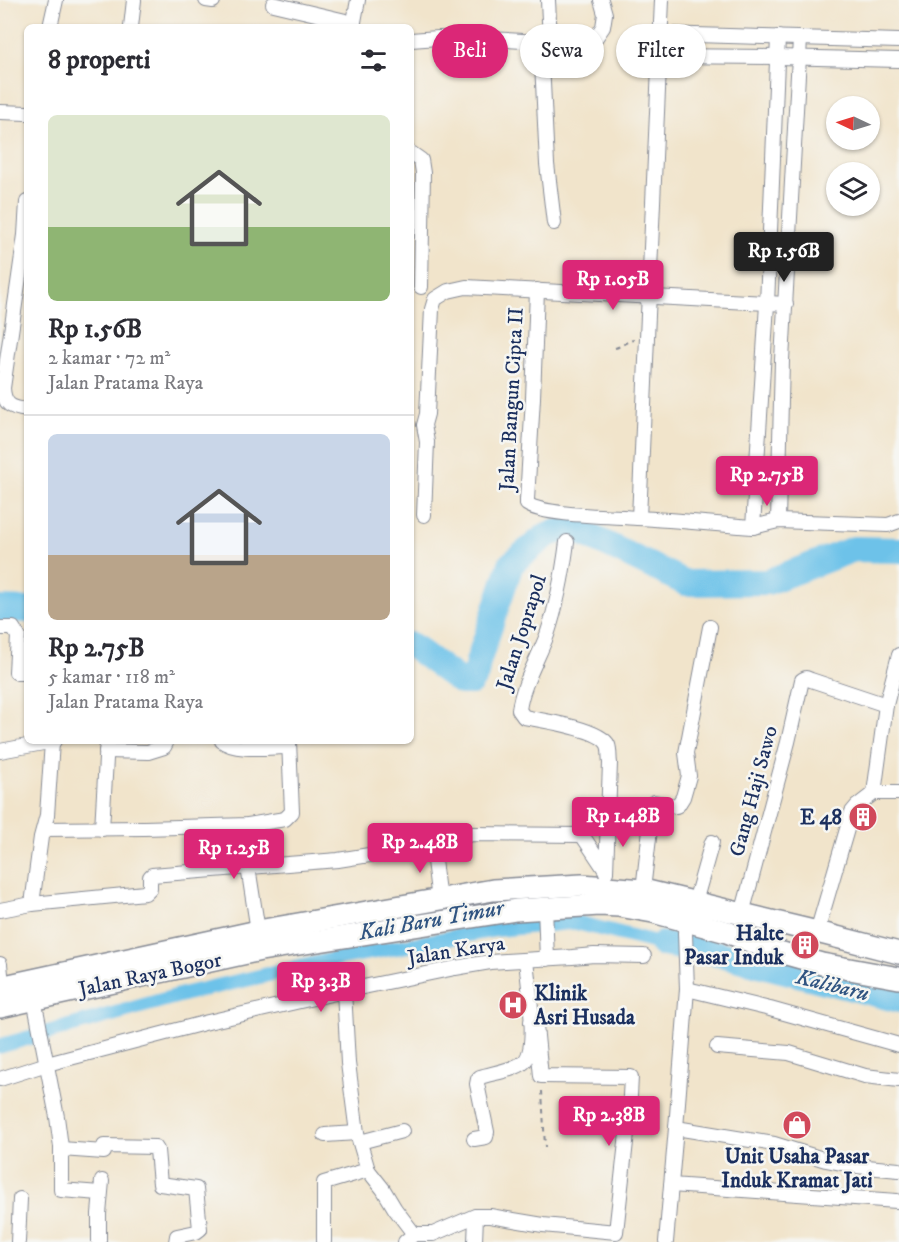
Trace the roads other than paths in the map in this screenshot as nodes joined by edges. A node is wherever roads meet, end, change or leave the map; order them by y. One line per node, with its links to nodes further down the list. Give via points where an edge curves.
1 (56, 0): 8 (street)
2 (134, 0): 9 (street)
3 (357, 0): 11 (street)
4 (548, 0): 12 (street)
5 (601, 0): 13 (street)
6 (663, 0): 14 (street)
7 (273, 4): 10 (street)
8 (51, 24)
9 (131, 24)
10 (350, 24)
11 (354, 24)
12 (547, 24)
13 (603, 24)
14 (662, 24)
15 (706, 35): 16 (street)
16 (778, 37): 17 (street); 22 (street)
17 (800, 39): 20 (street); 23 (street)
18 (414, 40): 19 (street)
19 (520, 40)
20 (899, 41)
21 (706, 56): 22 (street)
22 (777, 57): 23 (street); 36 (street)
23 (799, 58): 24 (street); 37 (street)
24 (899, 60)
25 (546, 78): 30 (street, via 547,164)
26 (659, 78): 34 (street)
27 (0, 112): 28 (street)
28 (24, 113)
29 (414, 155): 32 (street, via 421,160 423,172)
30 (554, 223)
31 (24, 248): 38 (street, via 3,388 12,408)
32 (416, 286): 35 (street)
33 (537, 290): 34 (street); 35 (street, via 466,287); 41 (street, Jalan Bangun Cipta II, via 527,504 541,510)
34 (650, 297): 36 (street); 41 (street)
35 (435, 299): 39 (street, via 427,414)
36 (767, 304): 37 (street); 44 (street)
37 (786, 304): 43 (street)
38 (24, 410)
39 (417, 425): 40 (street, via 427,442)
40 (424, 515)
41 (639, 518): 44 (street)
42 (899, 520): 43 (street, via 888,525)
43 (778, 521): 44 (street)
44 (753, 527)
45 (567, 542): 67 (street, Jalan Joprapol, via 563,575 547,633 519,710 524,717 594,733 608,745)
46 (710, 627): 68 (street, via 686,753 689,776 678,806 653,803)
47 (0, 628): 48 (street, via 13,628)
48 (22, 637): 50 (street, via 16,672)
49 (899, 655): 51 (street)
50 (24, 673)
51 (886, 705): 59 (street); 74 (street, Gang Haji Sawo, via 803,679)
52 (37, 744): 58 (street)
53 (53, 744): 62 (street)
54 (166, 744): 57 (street, via 148,752)
55 (225, 744): 56 (street)
56 (289, 744): 61 (street, via 292,812 285,819)
57 (107, 746): 63 (street)
58 (0, 751)
59 (874, 793): 60 (street); 76 (street, via 852,812)
60 (899, 793)
61 (248, 825): 63 (street); 66 (street)
62 (44, 829): 63 (street); 70 (street)
63 (102, 829)
64 (712, 842): 73 (street)
65 (432, 845): 66 (street, via 339,860); 67 (street, via 472,834 581,834); 69 (street)
66 (248, 867): 70 (street, via 152,874 145,893); 75 (street)
67 (606, 878): 68 (highway, Jalan Raya Bogor); 69 (highway, Jalan Raya Bogor, via 582,885 494,890)
68 (643, 891): 73 (highway, Jalan Raya Bogor)
69 (439, 900): 75 (highway, Jalan Raya Bogor)
70 (32, 904): 71 (street)
71 (0, 910)
72 (545, 911): 73 (highway, Jalan Raya Bogor, via 600,905 652,912); 79 (street); 86 (highway, Jalan Raya Bogor, via 505,912 261,950)
73 (690, 911): 74 (highway, Jalan Raya Bogor); 82 (highway, Jalan Raya Bogor, via 772,950); 83 (street, via 685,933)
74 (742, 914): 76 (highway, Jalan Raya Bogor)
75 (258, 931): 86 (highway, Jalan Raya Bogor)
76 (817, 932): 77 (highway, Jalan Raya Bogor)
77 (899, 953)
78 (644, 956): 79 (street, Jalan Karya)
79 (547, 959): 80 (street, Jalan Karya)
80 (526, 961): 84 (street, Jalan Karya, via 490,962); 87 (street)
81 (0, 963): 85 (street)
82 (899, 978)
83 (687, 989): 88 (street); 93 (street)
84 (344, 991): 90 (street, Jalan Karya); 96 (street)
85 (2, 997): 86 (highway, Jalan Raya Bogor)
86 (34, 998): 90 (street)
87 (531, 1022): 97 (street, via 530,1053 523,1063 478,1078 487,1132 486,1137); 104 (street, via 536,1026 541,1076 631,1077 616,1232)
88 (899, 1045)
89 (717, 1047): 92 (street, via 789,1053 865,1076)
90 (46, 1064): 91 (street, Jalan Karya); 98 (street)
91 (0, 1079)
92 (899, 1080)
93 (676, 1128): 100 (street, via 774,1144 856,1166); 101 (street)
94 (402, 1131): 96 (street)
95 (326, 1135): 96 (street)
96 (358, 1137): 99 (street)
97 (474, 1139)
98 (61, 1149): 107 (street, via 61,1190 101,1187); 108 (street, via 104,1152 104,1146 155,1147 160,1183 196,1189 200,1229 177,1236)
99 (368, 1170): 105 (street, via 383,1189); 109 (street, via 324,1183)
100 (899, 1170)
101 (671, 1185): 103 (street); 111 (street)
102 (20, 1199): 106 (street)
103 (897, 1201)
104 (476, 1216): 105 (street, via 433,1234); 110 (street)
105 (409, 1238)
106 (18, 1242)
107 (99, 1242)
108 (176, 1242)
109 (324, 1242)
110 (475, 1242)
111 (666, 1242)

